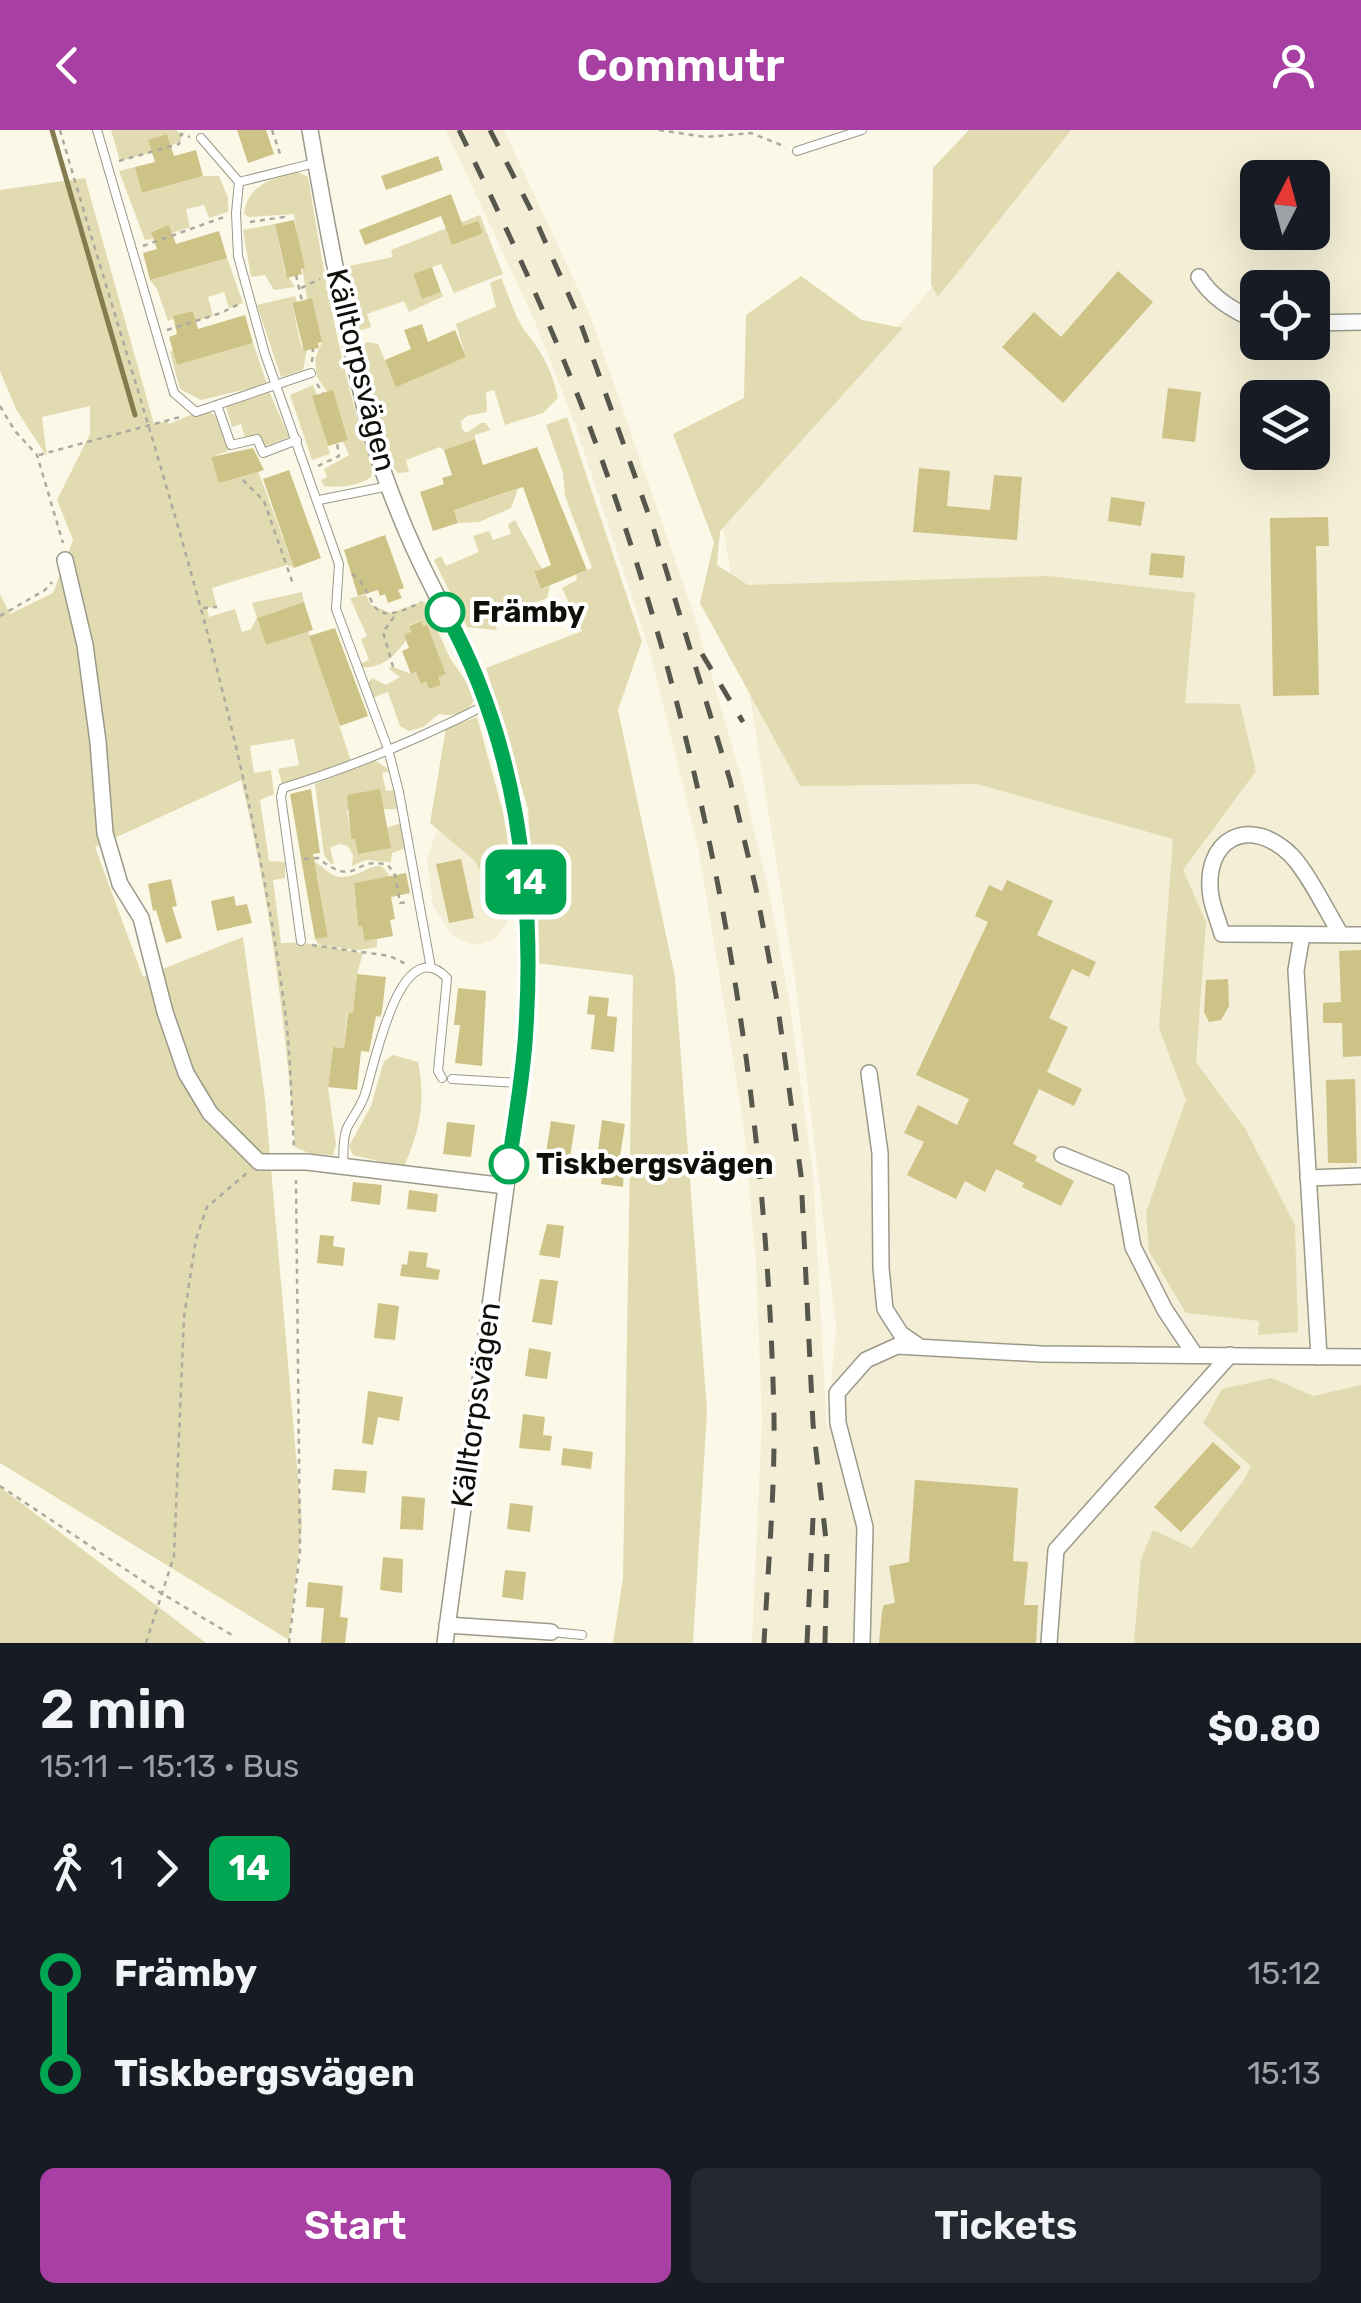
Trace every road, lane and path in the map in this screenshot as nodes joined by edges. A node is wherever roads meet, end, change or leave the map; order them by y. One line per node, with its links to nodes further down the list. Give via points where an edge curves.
1 (60, 130): 35 (path)
2 (97, 130): 13 (lane)
3 (176, 130): 9 (path)
4 (272, 130): 14 (path)
5 (310, 130): 12 (street, Källtorpsvägen)
6 (659, 130): 8 (path, via 706,137)
7 (862, 130): 11 (lane)
8 (756, 133): 11 (path)
9 (182, 134): 10 (path); 13 (path, via 179,144)
10 (202, 138): 15 (lane)
11 (796, 151)
12 (316, 163): 14 (lane); 21 (street, Källtorpsvägen)
13 (106, 165): 19 (lane)
14 (284, 170): 15 (lane)
15 (239, 182): 16 (lane)
16 (236, 213): 18 (lane); 19 (path)
17 (285, 222): 18 (path)
18 (236, 224): 24 (lane)
19 (132, 249): 29 (lane)
20 (296, 276): 23 (path)
21 (336, 276): 23 (path); 41 (street, Källtorpsvägen)
22 (1199, 278): 26 (street)
23 (300, 288): 25 (path)
24 (250, 301): 29 (path); 31 (lane)
25 (302, 301)
26 (1240, 314)
27 (1361, 322): 28 (street)
28 (1330, 323)
29 (156, 333): 34 (lane, via 171,388)
30 (311, 373): 31 (lane)
31 (276, 386): 32 (lane); 36 (lane)
32 (218, 405): 34 (lane); 36 (lane, via 231,444 257,439 263,453)
33 (0, 406): 38 (path)
34 (196, 412): 35 (path)
35 (148, 425): 38 (path); 48 (path)
36 (296, 440): 39 (lane)
37 (337, 443): 39 (path, via 340,456)
38 (37, 455): 43 (path)
39 (308, 470): 42 (lane)
40 (243, 480): 45 (path, via 264,501)
41 (389, 486): 42 (lane); 46 (street, Källtorpsvägen)
42 (318, 500): 44 (lane)
43 (65, 560): 50 (path, via 45,590); 65 (street, via 84,645 106,833 120,884 141,918 186,1073 210,1113)
44 (339, 570): 49 (path, via 360,580 371,604); 53 (lane, via 336,609)
45 (293, 584)
46 (436, 595): 49 (path); 52 (street, Källtorpsvägen)
47 (216, 607): 48 (path)
48 (200, 608): 66 (path, via 265,888 285,1014)
49 (398, 613): 51 (path, via 383,632)
50 (0, 616)
51 (393, 666)
52 (486, 705): 53 (lane); 63 (street, Källtorpsvägen, via 525,870 528,991)
53 (388, 750): 54 (lane, via 283,788); 55 (lane)
54 (290, 863): 55 (path, via 318,858 343,874 383,863 394,871 400,903); 59 (lane)
55 (420, 900): 60 (lane)
56 (1302, 935): 57 (street); 57 (street, via 1222,934 1210,894 1218,849 1228,839 1260,834 1292,856); 69 (street, via 1296,970)
57 (1341, 935): 58 (street)
58 (1361, 935)
59 (301, 941): 61 (path, via 390,956)
60 (430, 968): 61 (lane); 63 (lane, via 448,978 438,1070 447,1079)
61 (416, 969): 67 (lane, via 394,1000 362,1105 345,1134)
62 (868, 1073): 71 (street, via 880,1153 885,1309 901,1334)
63 (520, 1082): 70 (street, Källtorpsvägen)
64 (1062, 1156): 72 (street, via 1121,1179 1133,1247)
65 (258, 1162): 66 (street); 77 (path, via 207,1207 196,1239 184,1317 174,1556)
66 (295, 1162): 67 (street); 83 (path, via 300,1551)
67 (343, 1166): 70 (street)
68 (1361, 1176): 69 (street)
69 (1308, 1178): 74 (street)
70 (506, 1186): 78 (street, Källtorpsvägen)
71 (921, 1347): 72 (street); 85 (street, via 897,1346 866,1360 838,1393 838,1423 865,1527)
72 (1195, 1355): 73 (street)
73 (1230, 1355): 74 (street); 86 (street, via 1056,1550)
74 (1318, 1357): 75 (street)
75 (1361, 1358)
76 (0, 1486): 77 (path)
77 (161, 1593): 80 (path); 82 (path)
78 (447, 1625): 79 (street); 84 (street, Källtorpsvägen)
79 (551, 1632): 81 (lane)
80 (232, 1635)
81 (582, 1635)
82 (146, 1643)
83 (289, 1643)
84 (444, 1643)
85 (862, 1643)
86 (1049, 1643)

